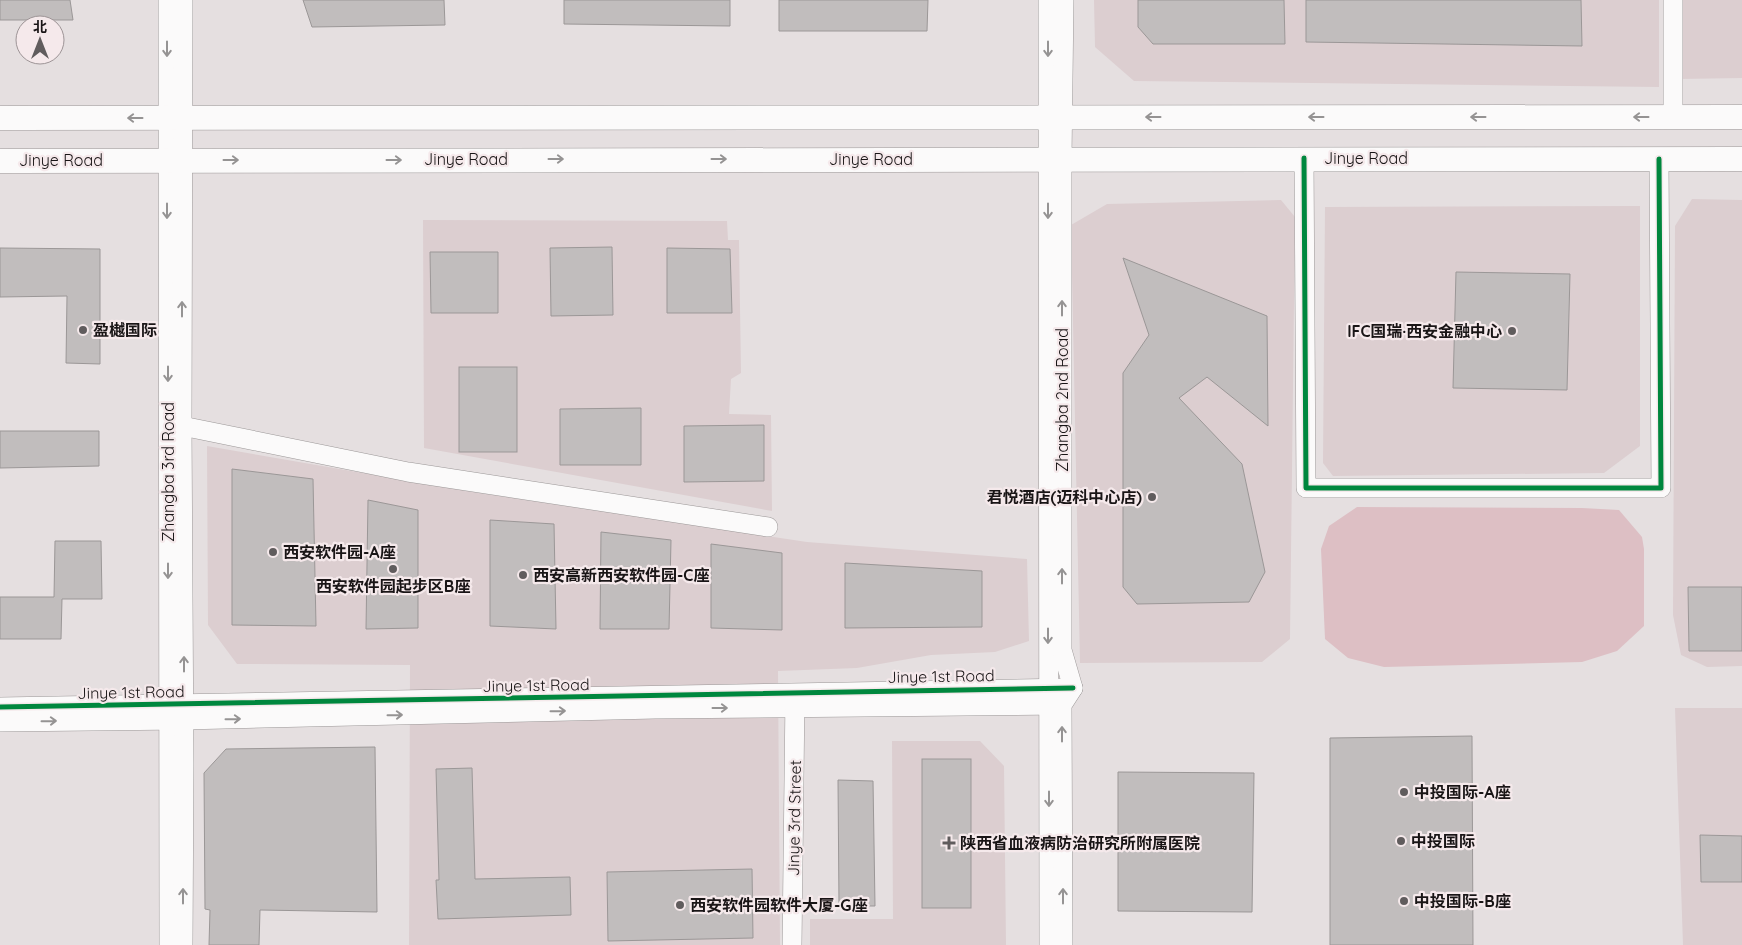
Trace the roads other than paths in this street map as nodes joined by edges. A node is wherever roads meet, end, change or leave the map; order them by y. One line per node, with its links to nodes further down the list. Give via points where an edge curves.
1 (168, 0): 10 (street, one-way to 10)
2 (183, 0): 10 (street)
3 (1048, 0): 6 (street, Zhangba 2nd Road, one-way to 6)
4 (1064, 0): 6 (street, Zhangba 2nd Road)
5 (1673, 0): 7 (street)
6 (1056, 117): 7 (main road, one-way to 6); 10 (main road); 11 (street, Zhangba 2nd Road)
7 (1673, 117): 8 (main road)
8 (1742, 117)
9 (0, 118): 10 (main road, one-way to 9)
10 (175, 118): 16 (street)
11 (1055, 158): 12 (main road, Jinye Road); 16 (main road, Jinye Road, one-way to 11); 19 (street, Zhangba 2nd Road, one-way to 19); 19 (street, Zhangba 2nd Road, one-way to 11, via 1073,688 1062,650)
12 (1304, 158): 13 (main road, Jinye Road); 13 (street, via 1306,488 1661,488)
13 (1659, 159): 14 (main road, Jinye Road)
14 (1742, 159)
15 (0, 160): 16 (main road, Jinye Road)
16 (175, 160): 17 (street, Zhangba 3rd Road, one-way to 16); 22 (street, Zhangba 3rd Road, one-way to 22)
17 (182, 426): 18 (street, via 408,472); 22 (street, Zhangba 3rd Road, one-way to 17)
18 (768, 527)
19 (1053, 699): 20 (street, Jinye 1st Road); 27 (street, Zhangba 2nd Road, one-way to 27); 28 (street, Zhangba 2nd Road, one-way to 19)
20 (795, 700): 22 (street, Jinye 1st Road, via 636,709); 26 (street, Jinye 3rd Street)
21 (0, 707): 22 (street, Jinye 1st Road)
22 (176, 712): 23 (street, Jinye 1st Road, one-way to 22); 24 (street, Zhangba 3rd Road); 25 (street, Zhangba 3rd Road, one-way to 22)
23 (0, 722)
24 (169, 945)
25 (183, 945)
26 (792, 945)
27 (1049, 945)
28 (1063, 945)

